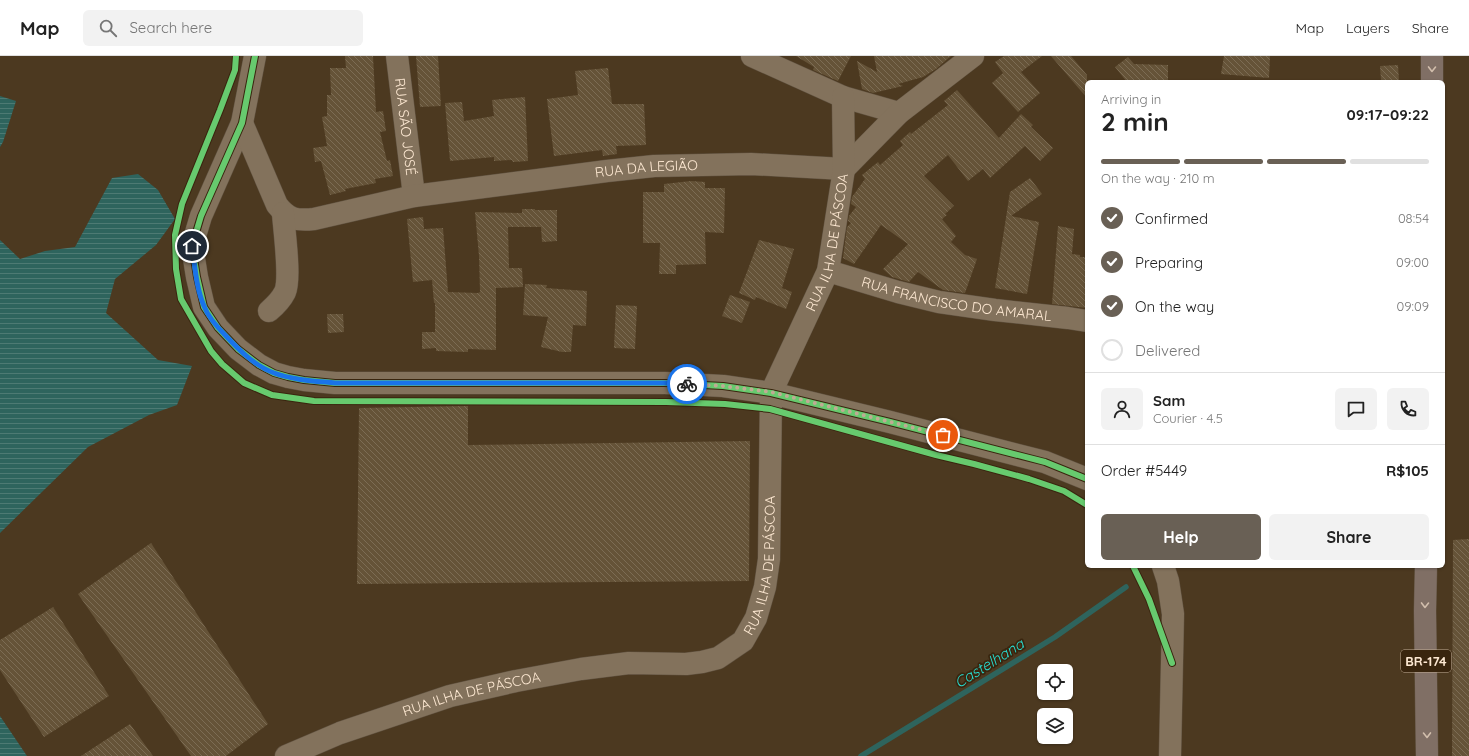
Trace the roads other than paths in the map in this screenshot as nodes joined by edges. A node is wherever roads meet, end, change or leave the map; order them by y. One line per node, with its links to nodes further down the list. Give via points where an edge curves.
1 (255, 56): 9 (street)
2 (397, 56): 11 (street, RUA SÃO JOSÉ)
3 (752, 56): 7 (street)
4 (973, 56): 8 (street)
5 (1432, 56): 6 (highway, one-way to 6)
6 (1432, 80)
7 (843, 97): 8 (street); 10 (street, RUA ILHA DE PÁSCOA)
8 (899, 113): 10 (street)
9 (242, 123): 12 (street, via 277,205); 16 (street, via 201,216 192,246 204,307 218,328 238,349 274,373 304,380 335,383 665,383)
10 (844, 169): 11 (street, RUA DA LEGIÃO, via 750,164 654,166); 13 (street, RUA ILHA DE PÁSCOA)
11 (414, 196): 12 (street, RUA DA LEGIÃO, via 314,219 291,218)
12 (283, 213): 14 (street, via 286,290 279,302)
13 (828, 271): 15 (street, RUA FRANCISCO DO AMARAL, via 939,302); 16 (street, RUA ILHA DE PÁSCOA)
14 (269, 311)
15 (1085, 321)
16 (771, 392): 17 (street, via 1045,462); 20 (street, RUA ILHA DE PÁSCOA, via 769,559 766,587 756,618 743,641 718,658 702,662 630,663 581,669 450,696 340,733)
17 (1085, 478)
18 (1164, 568): 21 (street, via 1173,614)
19 (1426, 568): 22 (highway, BR-174, one-way to 22)
20 (286, 756)
21 (1170, 756)
22 (1427, 756)

